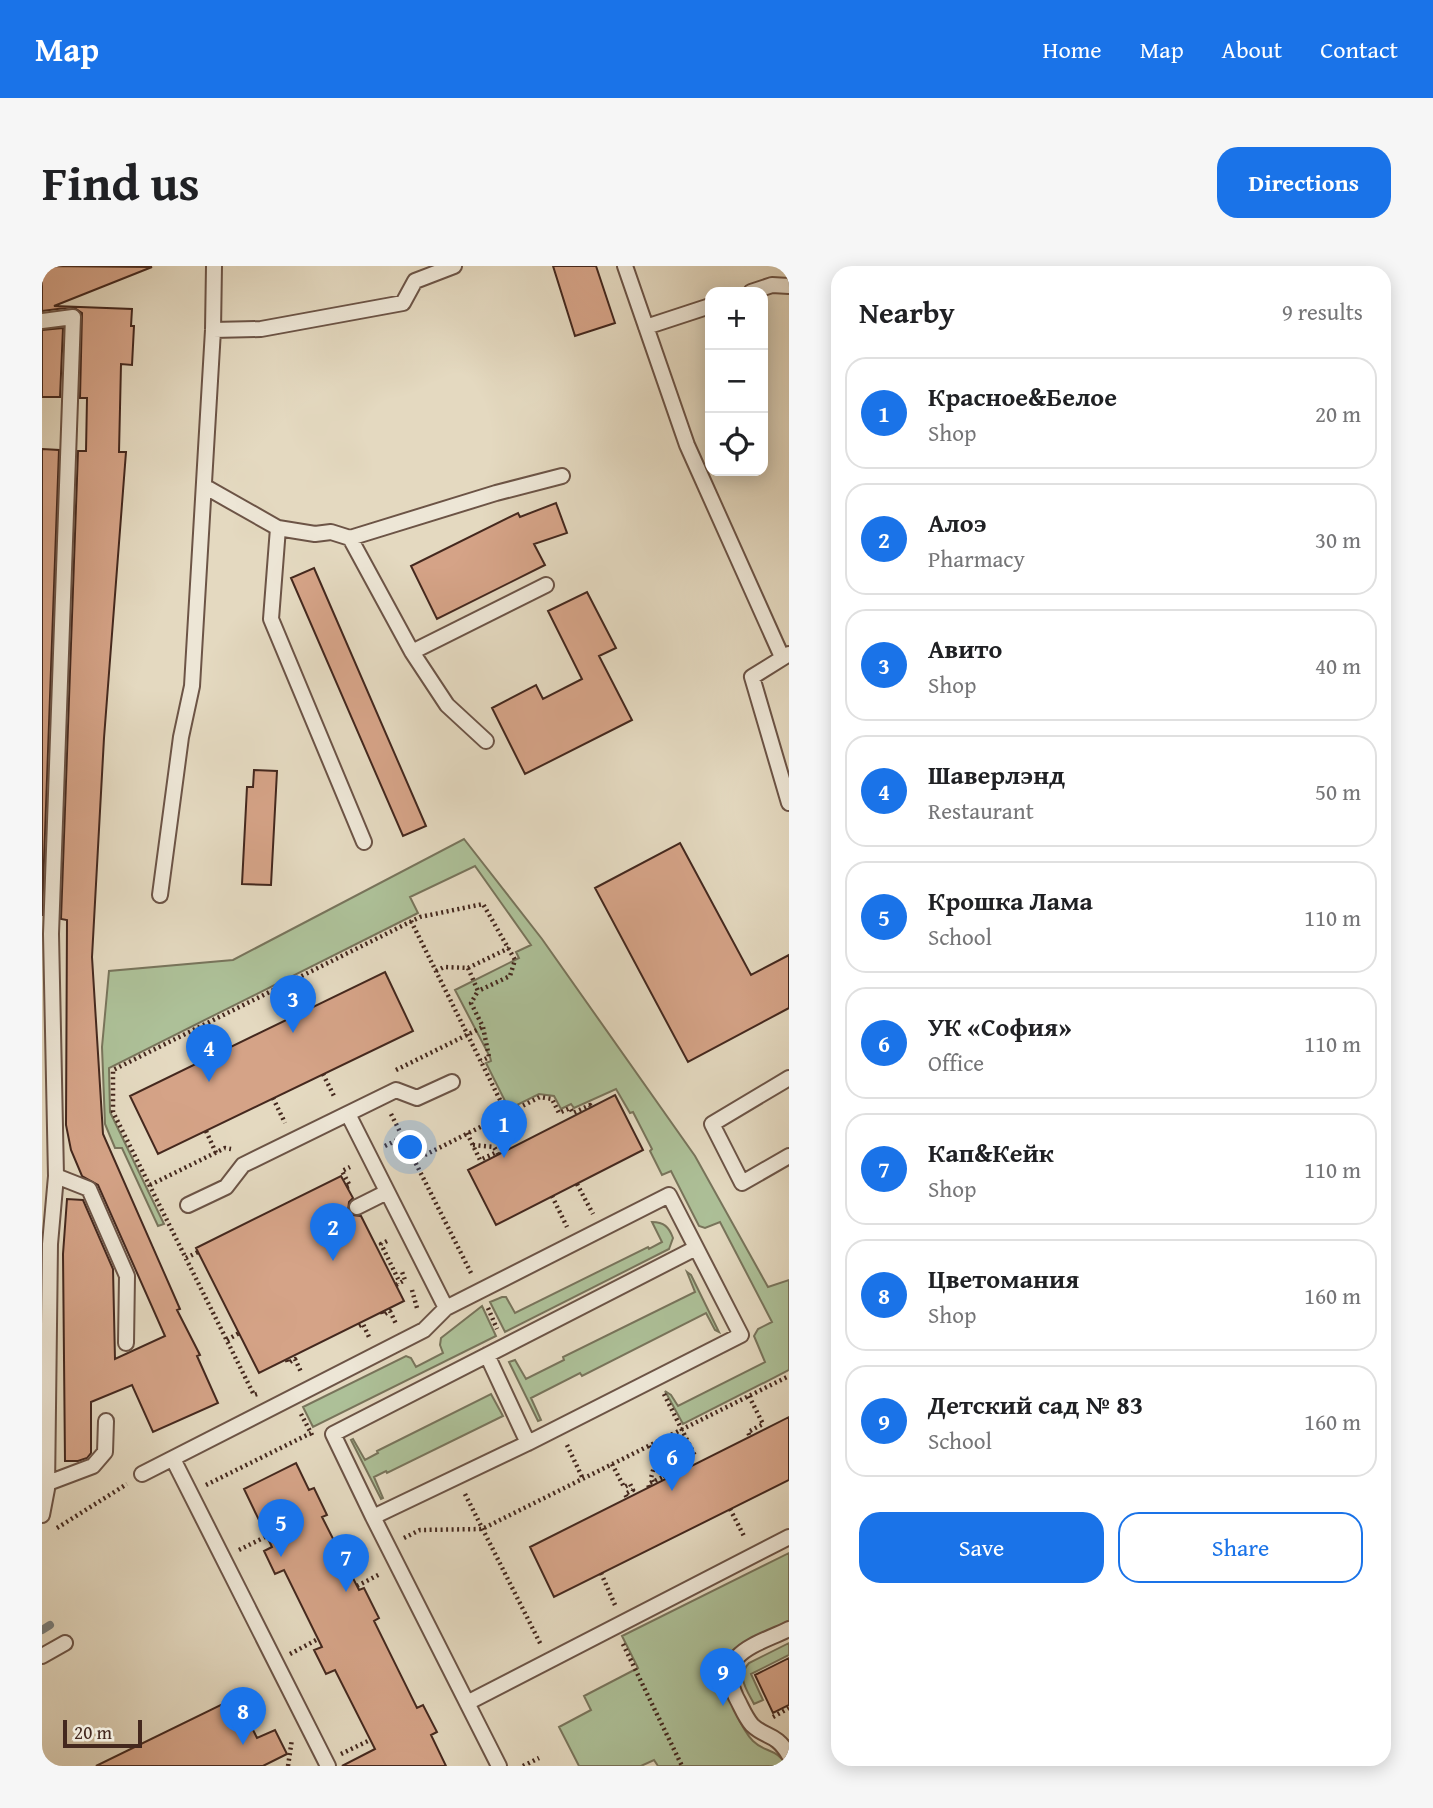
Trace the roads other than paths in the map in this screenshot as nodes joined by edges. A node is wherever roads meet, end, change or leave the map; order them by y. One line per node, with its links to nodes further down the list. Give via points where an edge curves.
1 (214, 266): 9 (lane)
2 (454, 266): 9 (lane, via 415,281 403,303 261,330)
3 (625, 266): 8 (lane)
4 (789, 286): 5 (lane)
5 (766, 287)
6 (705, 308): 8 (lane)
7 (42, 321): 25 (lane, via 73,317 51,934)
8 (646, 327): 16 (lane, via 687,445)
9 (213, 330): 11 (lane)
10 (562, 476): 13 (lane)
11 (204, 486): 12 (lane); 20 (lane, via 192,686)
12 (278, 528): 13 (lane); 19 (lane, via 271,619)
13 (350, 538): 15 (lane)
14 (546, 584): 15 (lane)
15 (412, 652): 17 (lane, via 447,705)
16 (786, 656): 18 (lane, via 752,677)
17 (486, 741)
18 (789, 803)
19 (365, 842)
20 (160, 895)
21 (789, 1078): 24 (lane, via 712,1124 742,1183)
22 (452, 1082): 23 (lane, via 417,1098 396,1090)
23 (348, 1114): 26 (lane); 27 (lane, via 243,1165 226,1187)
24 (789, 1156)
25 (56, 1176): 31 (lane, via 89,1189 127,1276); 37 (lane, via 50,1244)
26 (387, 1192): 28 (lane); 30 (lane)
27 (188, 1205)
28 (357, 1207)
29 (696, 1248): 30 (lane, via 669,1195); 32 (lane); 34 (lane, via 741,1335)
30 (446, 1308): 35 (lane, via 425,1330)
31 (126, 1343)
32 (486, 1355): 34 (lane); 39 (lane, via 333,1434)
33 (106, 1421): 37 (lane, via 104,1452 93,1466)
34 (528, 1443): 39 (lane)
35 (173, 1459): 36 (lane); 46 (lane)
36 (142, 1474)
37 (48, 1483): 38 (lane)
38 (42, 1515)
39 (373, 1517): 44 (lane)
40 (789, 1536): 44 (lane)
41 (789, 1629): 45 (lane, via 738,1655 729,1675 748,1720 777,1739)
42 (65, 1643): 43 (lane)
43 (42, 1656)
44 (467, 1703): 47 (lane)
45 (789, 1755)
46 (328, 1766)
47 (499, 1766)

